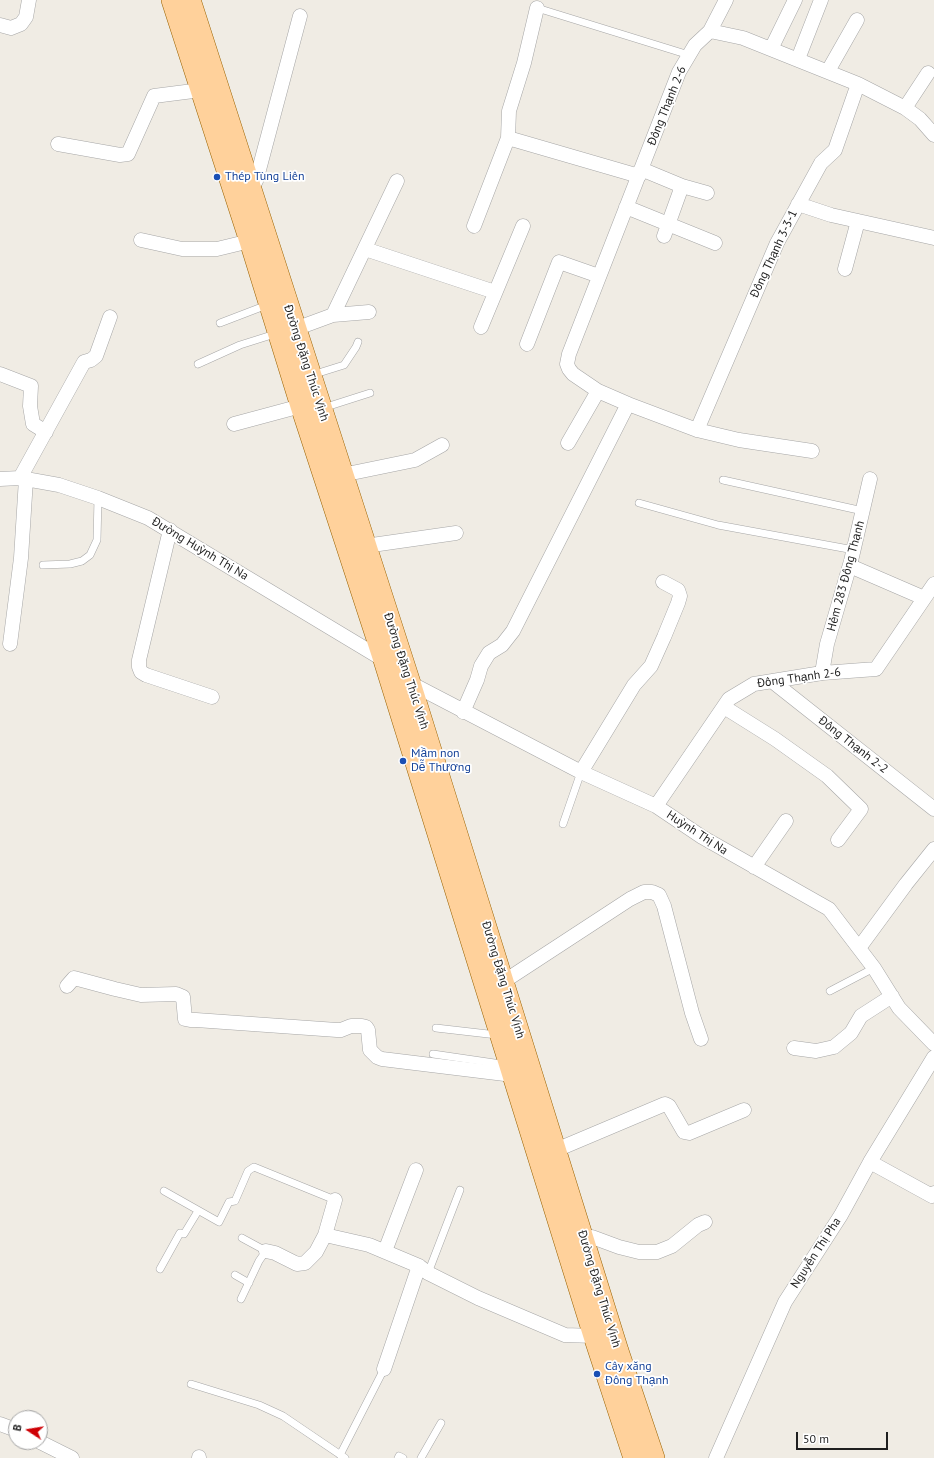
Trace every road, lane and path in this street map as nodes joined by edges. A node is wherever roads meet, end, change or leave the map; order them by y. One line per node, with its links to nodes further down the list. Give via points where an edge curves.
1 (30, 0): 10 (street, via 26,17 20,24 11,28)
2 (172, 0): 18 (main road, Đường Đặng Thúc Vịnh)
3 (190, 0): 25 (main road, Đường Đặng Thúc Vịnh)
4 (726, 0): 11 (street, Đông Thạnh 2-6)
5 (795, 0): 12 (street)
6 (821, 0): 14 (street)
7 (537, 8): 13 (lane); 21 (street, via 510,111)
8 (300, 16): 25 (street, via 256,180)
9 (857, 20): 15 (street)
10 (0, 25)
11 (710, 31): 12 (street, via 743,38); 13 (street, Đông Thạnh 2-6, via 695,45)
12 (771, 49): 14 (street)
13 (689, 55): 23 (street, Đông Thạnh 2-6, via 679,72)
14 (798, 59): 15 (street)
15 (828, 71): 17 (street)
16 (928, 73): 19 (street)
17 (858, 84): 19 (street); 28 (street, Đông Thạnh 3-3-1, via 834,150 821,163)
18 (201, 90): 22 (street, via 154,96 128,154 120,155); 36 (main road, Đường Đặng Thúc Vịnh)
19 (905, 108): 20 (street)
20 (934, 135)
21 (508, 138): 23 (street); 31 (street)
22 (58, 144)
23 (640, 172): 26 (street); 29 (street, Đông Thạnh 2-6)
24 (397, 181): 38 (street)
25 (249, 184): 48 (main road, Đường Đặng Thúc Vịnh)
26 (682, 186): 27 (street); 33 (street)
27 (707, 193)
28 (798, 204): 30 (street); 59 (street, Đông Thạnh 3-3-1, via 777,243)
29 (626, 207): 33 (street); 40 (street, Đông Thạnh 2-6)
30 (858, 221): 34 (street); 39 (street)
31 (474, 226)
32 (523, 226): 41 (street)
33 (666, 230): 37 (street)
34 (934, 238)
35 (140, 240): 36 (street, via 182,249 217,248)
36 (250, 241): 42 (main road, Đường Đặng Thúc Vịnh)
37 (715, 243)
38 (365, 249): 41 (street); 44 (street)
39 (845, 269)
40 (599, 276): 50 (street, via 559,262); 54 (street, Đông Thạnh 2-6, via 567,364 569,369)
41 (496, 292): 47 (street)
42 (269, 304): 46 (lane); 48 (main road, Đường Đặng Thúc Vịnh)
43 (369, 312): 44 (street)
44 (333, 315): 48 (street)
45 (110, 317): 60 (street, via 96,356 84,362)
46 (220, 323)
47 (482, 327)
48 (287, 331): 51 (lane, via 240,345); 53 (main road, Đường Đặng Thúc Vịnh); 57 (main road, Đường Đặng Thúc Vịnh)
49 (358, 342): 53 (lane, via 344,365)
50 (527, 344)
51 (198, 364)
52 (0, 374): 60 (street, via 31,386 30,406 33,424)
53 (310, 376): 57 (main road, Đường Đặng Thúc Vịnh)
54 (598, 391): 56 (street); 61 (street)
55 (370, 393): 57 (lane)
56 (628, 404): 59 (street); 88 (street, via 513,631 502,645 489,653 481,666)
57 (311, 407): 58 (street); 64 (main road, Đường Đặng Thúc Vịnh); 82 (main road, Đường Đặng Thúc Vịnh)
58 (234, 424)
59 (697, 430): 63 (street, via 739,440)
60 (46, 432): 66 (street)
61 (568, 443)
62 (442, 445): 64 (street, via 415,460)
63 (812, 451)
64 (342, 475): 74 (main road, Đường Đặng Thúc Vịnh)
65 (0, 479): 66 (street, Đường Huỳnh Thị Na)
66 (23, 479): 69 (street, Đường Huỳnh Thị Na, via 59,485); 81 (street, via 21,558)
67 (870, 479): 71 (street, Hẻm 283 Đông Thạnh)
68 (723, 480): 71 (lane)
69 (98, 498): 72 (street, Đường Huỳnh Thị Na, via 148,518); 76 (lane, via 97,540 90,555 82,561 70,564)
70 (638, 503): 75 (lane, via 718,525)
71 (863, 510): 75 (street, Hẻm 283 Đông Thạnh)
72 (170, 530): 82 (street, Đường Huỳnh Thị Na); 86 (street, via 139,667 146,675)
73 (456, 533): 74 (street)
74 (365, 546): 85 (main road, Đường Đặng Thúc Vịnh)
75 (854, 550): 77 (street, Hẻm 283 Đông Thạnh)
76 (43, 565)
77 (850, 566): 80 (street); 83 (street, Hẻm 283 Đông Thạnh)
78 (663, 582): 89 (street, via 678,590 680,596 664,638 651,666 634,685)
79 (934, 584): 80 (street, Đông Thạnh 2-6)
80 (924, 598): 83 (street, Đông Thạnh 2-6, via 876,669)
81 (10, 644)
82 (384, 660): 104 (main road, Đường Đặng Thúc Vịnh)
83 (822, 673): 84 (street, Đông Thạnh 2-6)
84 (772, 681): 87 (street, Đông Thạnh 2-6, via 754,684 729,699); 91 (street, Đông Thạnh 2-2)
85 (410, 683): 88 (street, Huỳnh Thị Na); 99 (main road, Đường Đặng Thúc Vịnh)
86 (212, 697)
87 (724, 707): 90 (street, Đông Thạnh 2-6); 94 (street, via 827,776 861,809)
88 (463, 712): 89 (street, Huỳnh Thị Na)
89 (581, 772): 90 (street, Huỳnh Thị Na); 93 (lane)
90 (656, 806): 96 (street, Huỳnh Thị Na, via 702,837)
91 (934, 809)
92 (786, 821): 96 (street)
93 (563, 824)
94 (838, 840)
95 (934, 849): 97 (street)
96 (754, 867): 97 (street, Huỳnh Thị Na, via 829,909)
97 (859, 948): 98 (street, Huỳnh Thị Na)
98 (874, 968): 101 (lane); 102 (street, Huỳnh Thị Na)
99 (503, 982): 105 (street, via 630,899 644,892 652,892 659,896 664,906 692,1013); 112 (main road, Đường Đặng Thúc Vịnh)
100 (68, 986): 110 (street, via 74,978 140,995 176,994 183,997 185,1019 190,1020 336,1030 362,1026 368,1030 370,1050 382,1059)
101 (830, 991)
102 (892, 996): 106 (street, Huỳnh Thị Na, via 899,1008); 107 (street, via 861,1016 851,1033 834,1047 816,1051)
103 (436, 1028): 104 (lane)
104 (500, 1035): 110 (main road, Đường Đặng Thúc Vịnh)
105 (702, 1039)
106 (934, 1044)
107 (794, 1048)
108 (433, 1054): 110 (lane)
109 (934, 1057): 113 (street, Nguyễn Thị Pha)
110 (511, 1070): 131 (main road, Đường Đặng Thúc Vịnh)
111 (744, 1110): 112 (street, via 689,1133 684,1132 666,1104)
112 (556, 1150): 123 (main road, Đường Đặng Thúc Vịnh)
113 (870, 1162): 117 (street, via 932,1196); 143 (street, Nguyễn Thị Pha, via 841,1215 785,1302)
114 (416, 1170): 125 (street)
115 (460, 1190): 127 (lane)
116 (164, 1191): 119 (lane)
117 (934, 1193)
118 (335, 1200): 119 (lane, via 254,1167 248,1171 235,1201 229,1202 218,1222); 121 (street)
119 (198, 1211): 126 (lane, via 184,1234 180,1233)
120 (705, 1222): 123 (street, via 672,1246 657,1252 639,1252 592,1237)
121 (325, 1236): 124 (street, via 316,1252 305,1263 297,1264); 125 (street)
122 (242, 1238): 124 (lane)
123 (584, 1240): 142 (main road, Đường Đặng Thúc Vịnh)
124 (266, 1251): 129 (lane)
125 (385, 1251): 127 (street)
126 (160, 1269)
127 (423, 1270): 131 (street, via 478,1298 565,1335); 132 (street)
128 (235, 1275): 129 (lane)
129 (249, 1283): 130 (lane)
130 (241, 1299)
131 (594, 1336): 141 (main road, Đường Đặng Thúc Vịnh)
132 (384, 1370): 136 (lane)
133 (191, 1384): 136 (lane, via 259,1405 283,1416)
134 (441, 1423): 140 (lane)
135 (48, 1446): 137 (street)
136 (342, 1456)
137 (72, 1458)
138 (398, 1458): 139 (lane)
139 (403, 1458)
140 (421, 1458)
141 (634, 1458)
142 (654, 1458)
143 (716, 1458)

